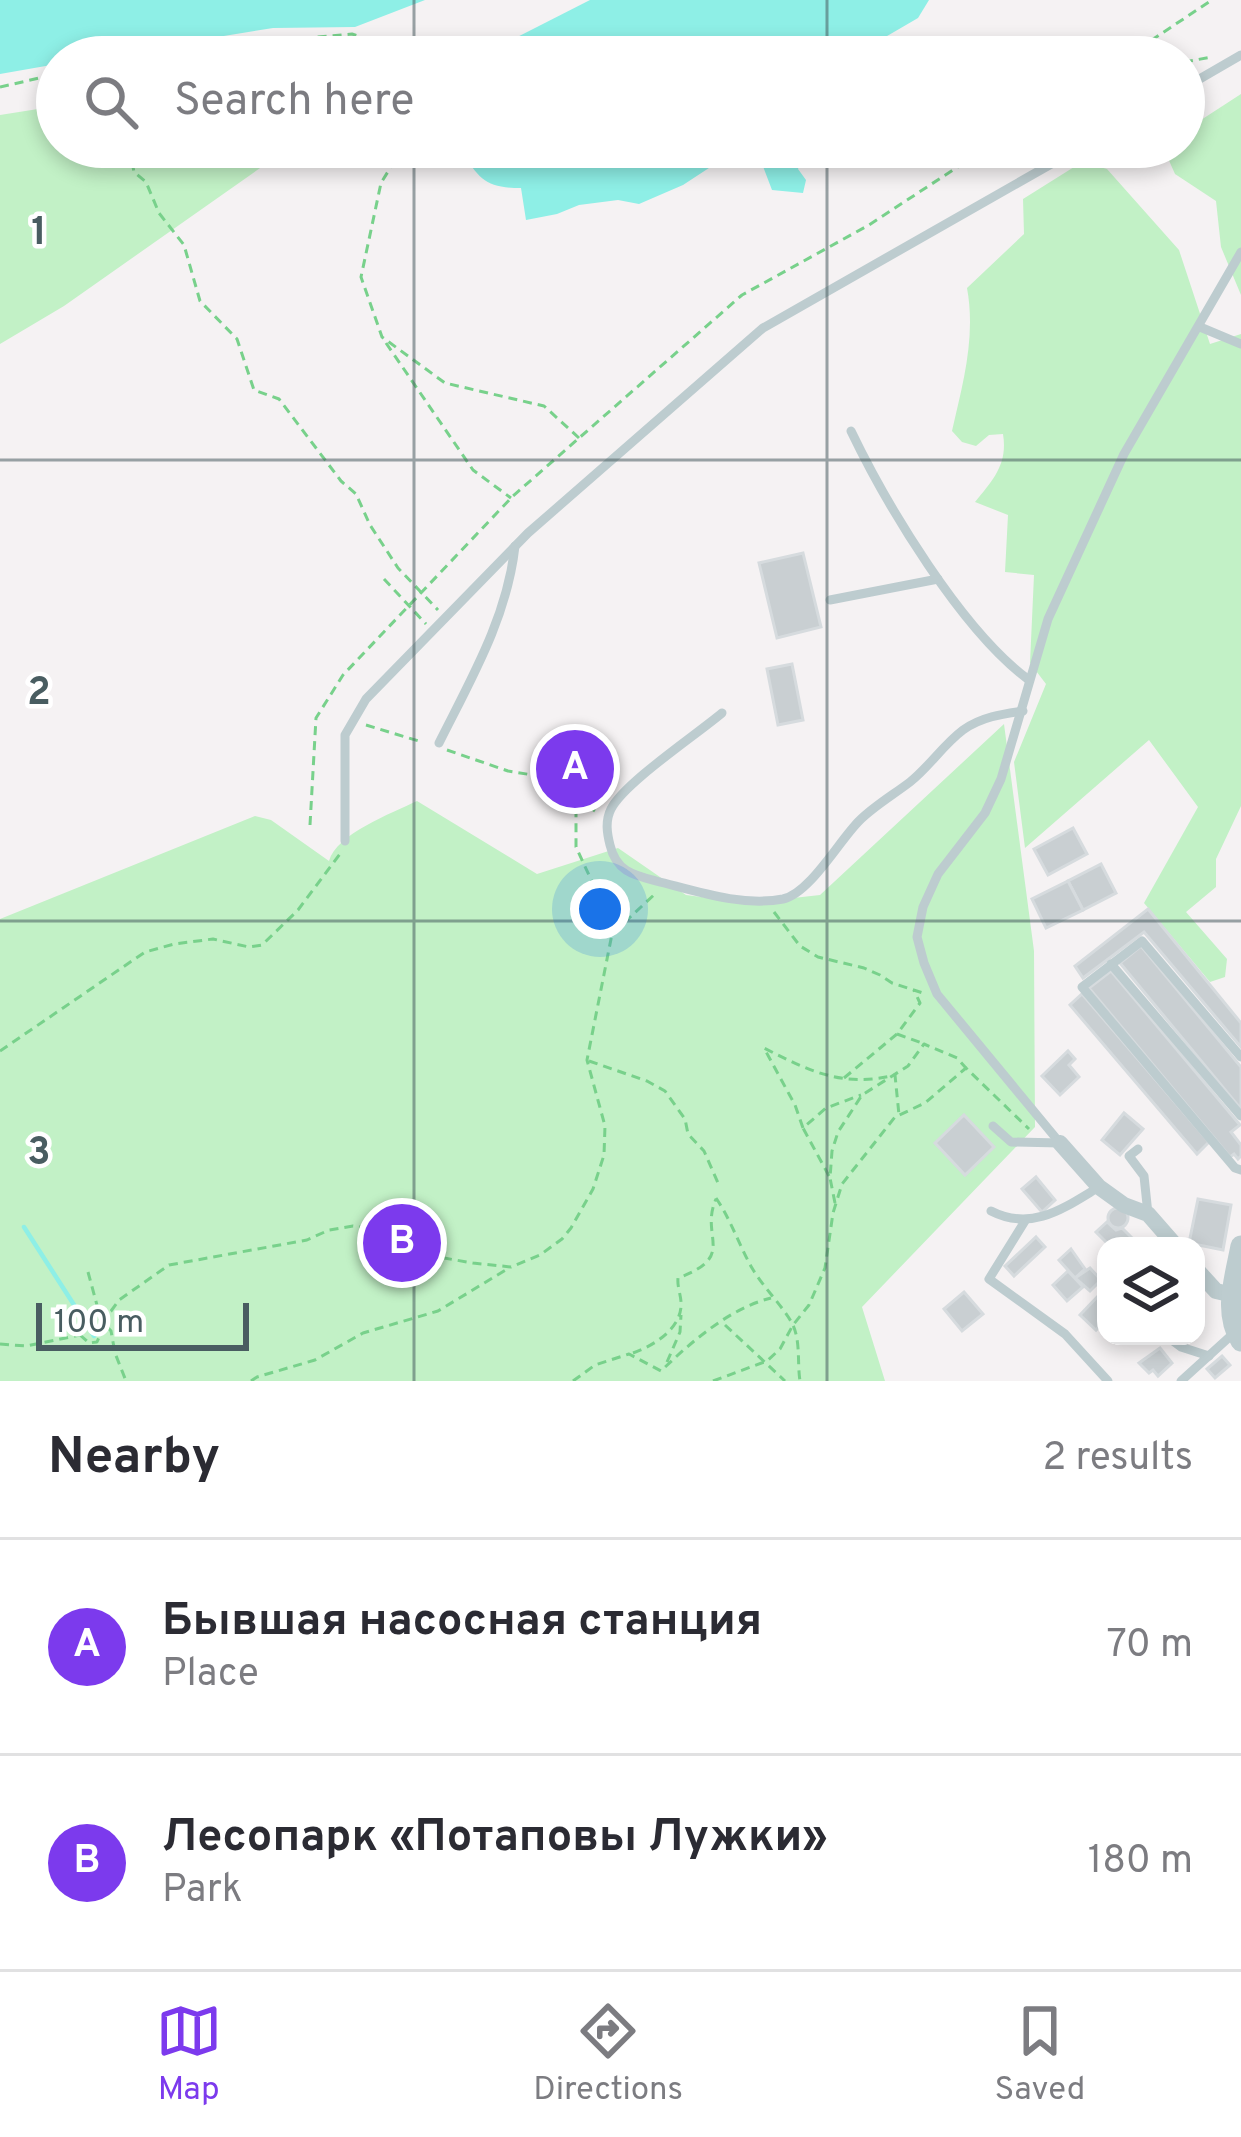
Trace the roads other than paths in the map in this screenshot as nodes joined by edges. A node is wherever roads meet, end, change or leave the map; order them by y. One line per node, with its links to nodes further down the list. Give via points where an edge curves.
1 (1241, 56): 2 (lane)
2 (1205, 76)
3 (1045, 168): 8 (lane, via 763,328)
4 (1241, 252): 5 (lane)
5 (1200, 327): 6 (lane); 11 (lane, via 1124,454 1048,619)
6 (1241, 344)
7 (851, 430): 9 (lane)
8 (515, 546): 14 (lane, via 493,637); 15 (lane, via 365,700 345,735)
9 (938, 579): 10 (lane); 11 (lane)
10 (830, 600)
11 (1029, 680): 12 (lane)
12 (1023, 710): 13 (lane, via 963,730 857,822 789,898 769,900 632,875 612,854 612,806); 20 (lane, via 1001,779 938,874 917,937 937,994)
13 (722, 713)
14 (440, 745)
15 (345, 841)
16 (1112, 964): 17 (lane, via 1142,941); 18 (lane); 22 (lane, via 1082,987)
17 (1241, 1057)
18 (1241, 1116)
19 (993, 1126): 20 (lane, via 1011,1142)
20 (1052, 1143): 23 (street)
21 (1138, 1149): 25 (lane, via 1129,1156 1144,1176)
22 (1241, 1170)
23 (1099, 1187): 25 (street); 26 (lane)
24 (991, 1211): 26 (lane)
25 (1148, 1214): 27 (street)
26 (1025, 1221): 35 (lane, via 989,1279 1065,1334)
27 (1168, 1237)
28 (1241, 1246): 30 (street)
29 (1205, 1279): 30 (street)
30 (1233, 1295): 31 (street)
31 (1238, 1336): 33 (lane)
32 (1178, 1345): 33 (lane)
33 (1209, 1356): 34 (lane)
34 (1185, 1380)
35 (1108, 1381)

